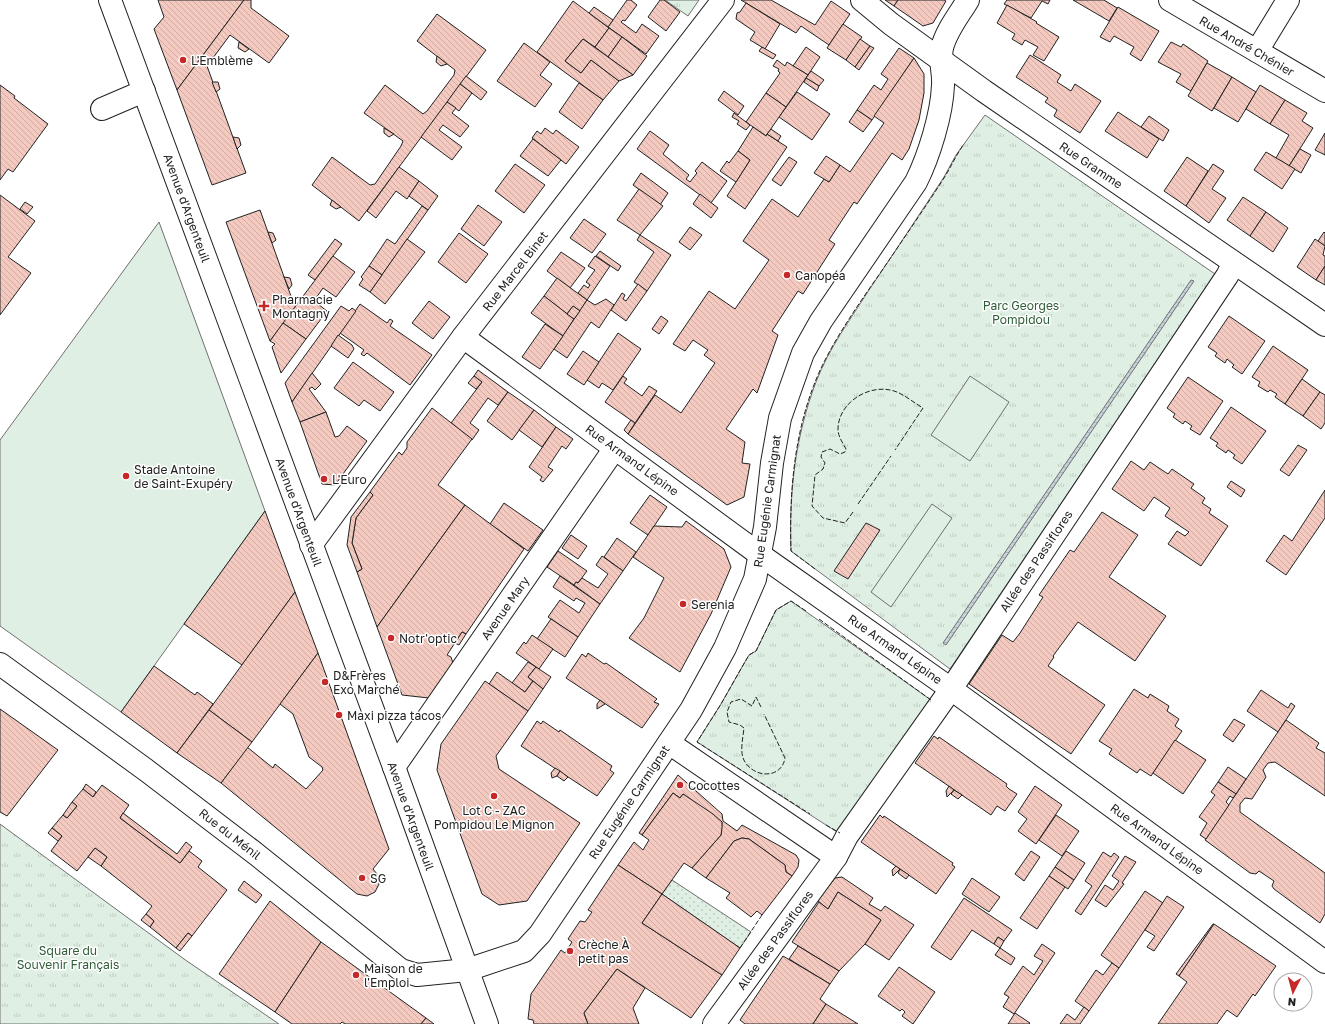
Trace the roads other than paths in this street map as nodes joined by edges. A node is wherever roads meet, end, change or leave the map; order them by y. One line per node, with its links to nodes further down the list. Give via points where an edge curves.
1 (110, 0): 9 (street, Avenue d'Argenteuil)
2 (723, 0): 14 (street, Rue Marcel Binet)
3 (862, 0): 8 (street, Rue Gramme)
4 (968, 0): 8 (street, Rue Eugénie Carmignat, via 945,39)
5 (1170, 0): 7 (street, Rue André Chénier)
6 (1288, 0): 7 (street)
7 (1257, 51): 10 (street, Rue André Chénier)
8 (941, 61): 12 (street, Rue Gramme); 17 (street, Rue Eugénie Carmignat, via 944,85 932,137 916,182 821,321 803,353 784,401 776,436 765,527)
9 (144, 91): 11 (street); 16 (street, Avenue d'Argenteuil)
10 (1325, 91)
11 (102, 109)
12 (1234, 264): 13 (street, Rue Gramme); 19 (street, Allée des Passiflores)
13 (1325, 325)
14 (463, 337): 15 (street, Rue Armand Lépine); 16 (street, Rue Marcel Binet)
15 (615, 448): 17 (street, Rue Armand Lépine); 21 (street, Avenue Mary)
16 (311, 545): 21 (street, Avenue d'Argenteuil)
17 (759, 554): 19 (street, Rue Armand Lépine); 20 (street, Rue Eugénie Carmignat, via 755,579 725,648 691,710)
18 (0, 664): 24 (street, Rue du Ménil, via 153,775 401,970 417,975)
19 (951, 689): 22 (street, Allée des Passiflores, via 847,836); 23 (street, Rue Armand Lépine)
20 (668, 743): 22 (street); 24 (street, Rue Eugénie Carmignat, via 532,944 524,951)
21 (394, 767): 24 (street, Avenue d'Argenteuil)
22 (836, 857): 26 (street, Allée des Passiflores)
23 (1325, 962)
24 (467, 970): 25 (street, Avenue d'Argenteuil)
25 (487, 1024)
26 (714, 1024)

